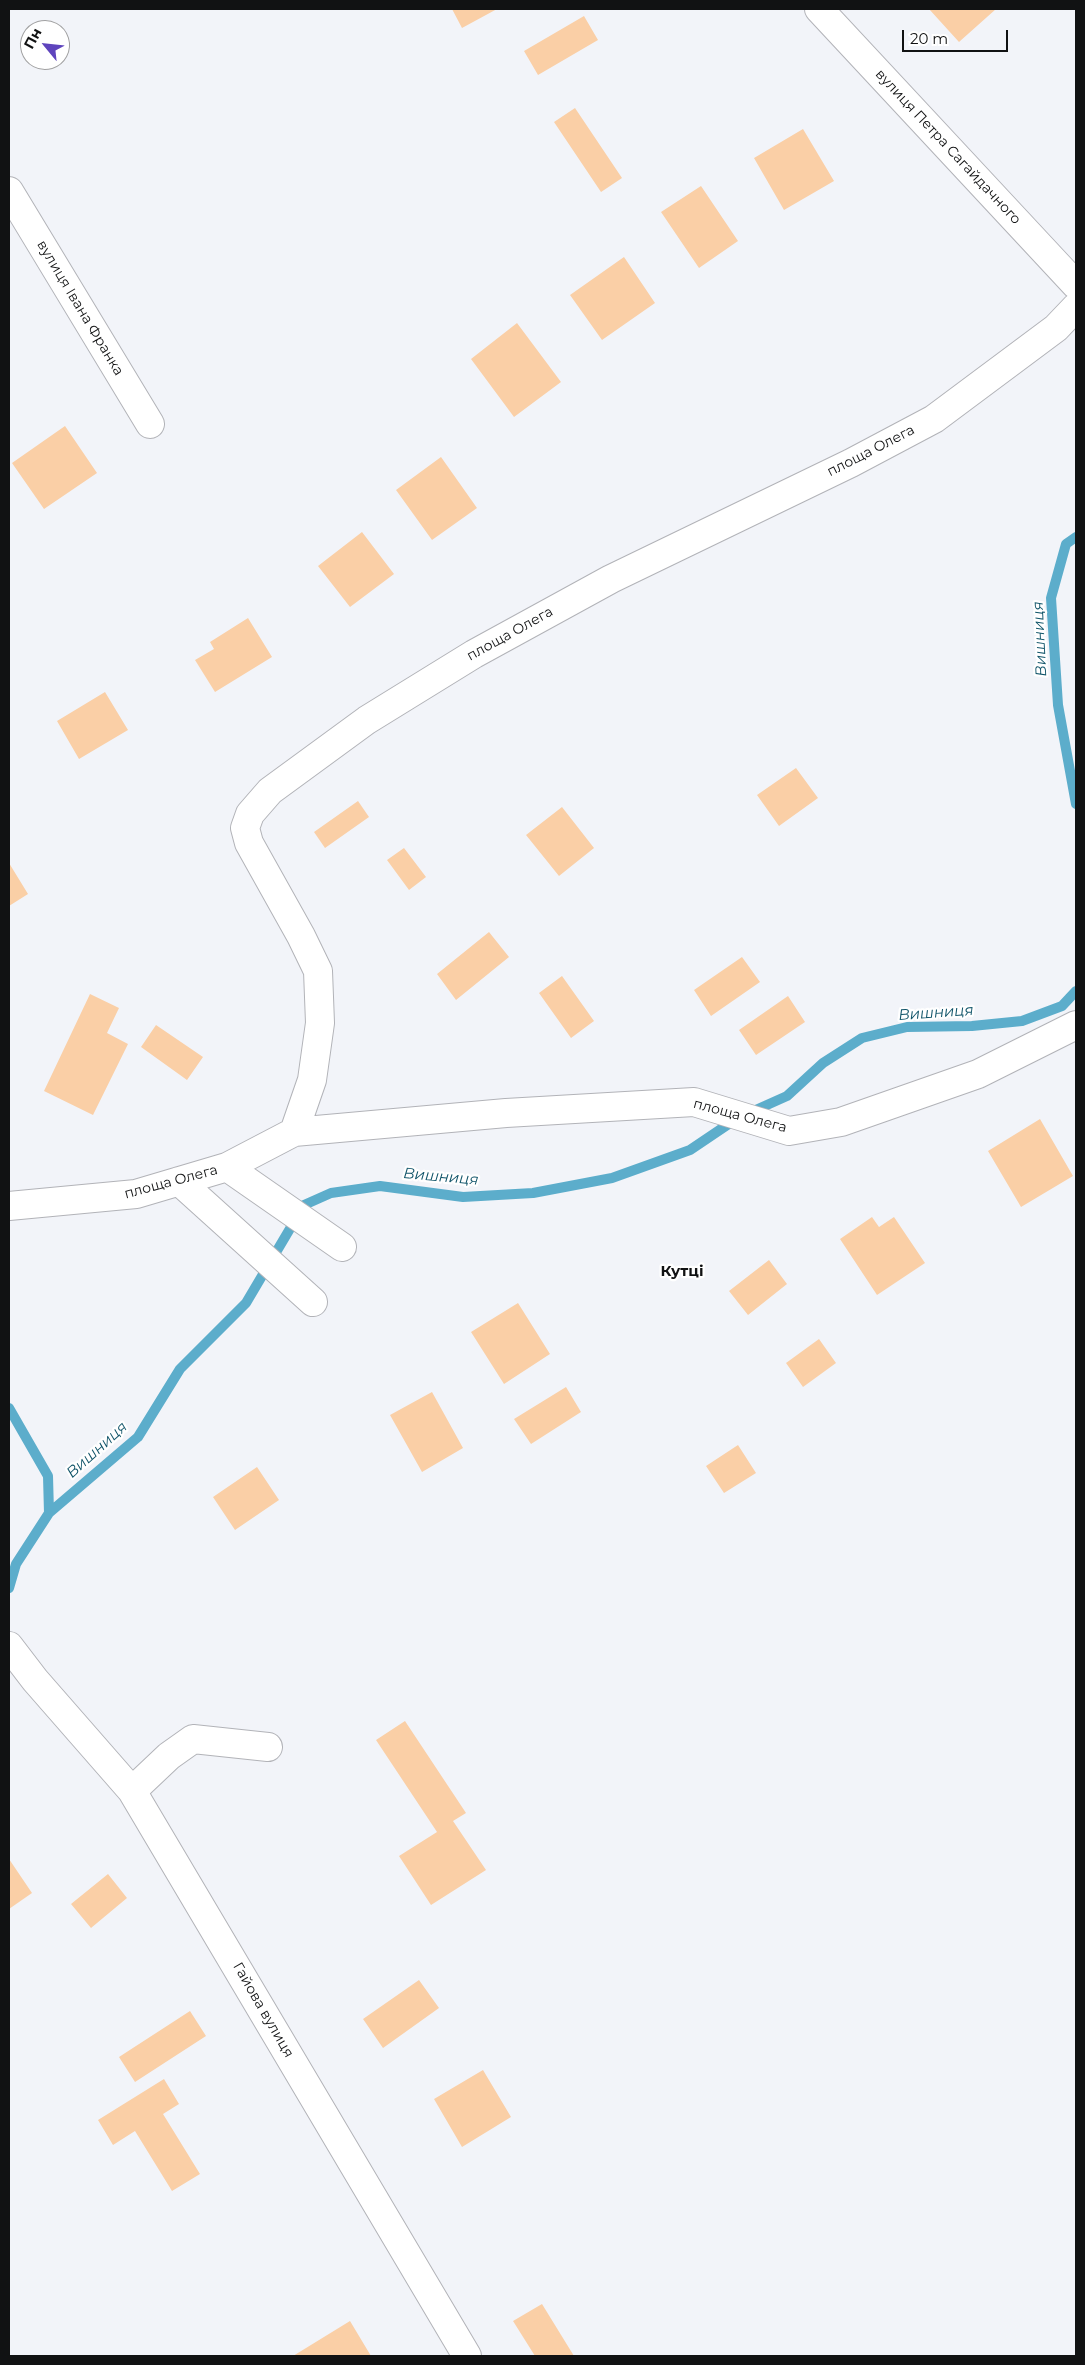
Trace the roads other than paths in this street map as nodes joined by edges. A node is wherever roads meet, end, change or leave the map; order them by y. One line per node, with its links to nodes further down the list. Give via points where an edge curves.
1 (819, 9): 3 (street, вулиця Петра Сагайдачного)
2 (9, 191): 5 (street, вулиця Івана Франка)
3 (1076, 285)
4 (1076, 306): 7 (street, площа Олега, via 1056,328 934,418 851,463 611,579 474,654 367,720 270,791 250,814 245,828 249,843 318,971 320,1023 312,1080)
5 (150, 424)
6 (1076, 1025): 7 (street, площа Олега, via 978,1074 841,1122 789,1131 694,1102 506,1113)
7 (294, 1132): 8 (street, площа Олега)
8 (227, 1167): 9 (street, площа Олега); 11 (street)
9 (179, 1181): 10 (street, площа Олега, via 136,1194); 12 (street)
10 (9, 1206)
11 (342, 1247)
12 (313, 1302)
13 (9, 1646): 15 (street, Гайова вулиця)
14 (268, 1747): 15 (street, via 193,1739 168,1756)
15 (132, 1790): 16 (street, Гайова вулиця)
16 (467, 2356)

